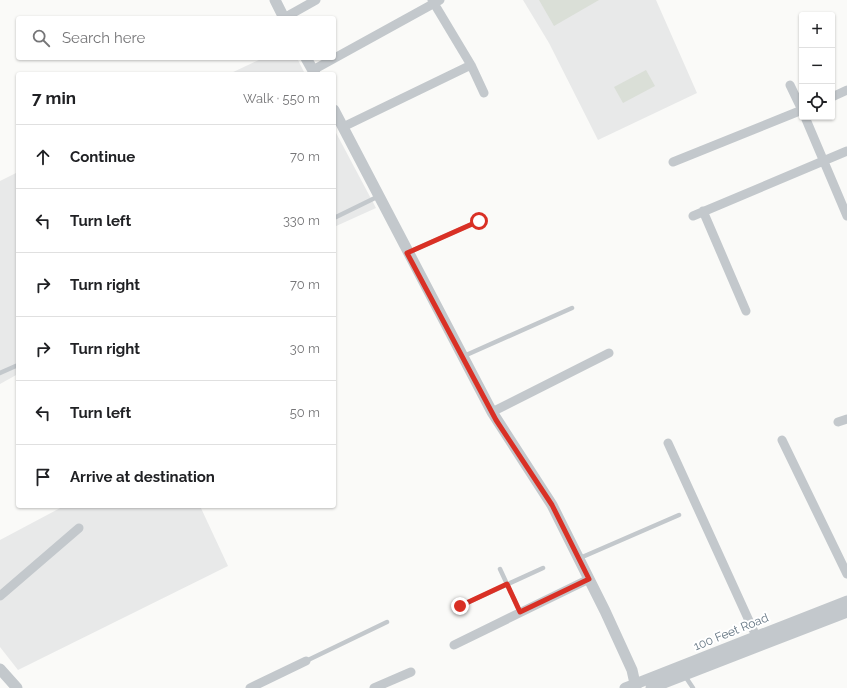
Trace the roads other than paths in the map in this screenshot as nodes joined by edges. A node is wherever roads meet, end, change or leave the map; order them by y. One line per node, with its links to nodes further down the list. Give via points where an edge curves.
1 (275, 0): 4 (street)
2 (316, 0): 5 (street)
3 (436, 1): 6 (street); 9 (street)
4 (283, 16)
5 (288, 16)
6 (336, 59)
7 (307, 60): 10 (street)
8 (335, 60): 10 (street)
9 (471, 65): 13 (street); 17 (street)
10 (314, 72)
11 (790, 85): 20 (street, via 802,110)
12 (847, 90): 14 (street)
13 (484, 93)
14 (835, 96)
15 (336, 114): 17 (street)
16 (806, 120): 19 (street)
17 (343, 127): 21 (street)
18 (847, 151): 19 (street)
19 (823, 161): 22 (street); 24 (street)
20 (673, 162)
21 (379, 196): 25 (lane); 27 (street)
22 (703, 211): 23 (street); 29 (street)
23 (693, 216)
24 (847, 216)
25 (336, 217)
26 (479, 221): 27 (lane)
27 (407, 253): 31 (street)
28 (572, 308): 31 (lane)
29 (746, 311)
30 (609, 353): 34 (street)
31 (462, 357): 34 (street)
32 (16, 366): 33 (lane)
33 (0, 373)
34 (492, 412): 41 (street, via 552,504)
35 (847, 419): 36 (street)
36 (838, 422)
37 (782, 440): 44 (street)
38 (668, 443): 53 (street)
39 (679, 515): 41 (lane)
40 (79, 528): 47 (street)
41 (580, 558): 45 (street)
42 (543, 568): 46 (lane)
43 (500, 569): 46 (lane)
44 (847, 574)
45 (589, 579): 50 (street); 59 (street, via 632,670)
46 (507, 584): 49 (lane); 50 (lane)
47 (0, 596)
48 (847, 601): 53 (street, 100 Feet Road)
49 (460, 606)
50 (520, 612): 54 (street)
51 (847, 612): 58 (street, 100 Feet Road)
52 (387, 622): 55 (lane)
53 (756, 636): 59 (street, 100 Feet Road)
54 (454, 646)
55 (306, 661): 61 (street)
56 (0, 669): 60 (street)
57 (411, 672): 62 (street)
58 (684, 674): 63 (street, 100 Feet Road); 64 (lane)
59 (632, 687)
60 (17, 688)
61 (250, 688)
62 (374, 688)
63 (651, 688)
64 (693, 688)

